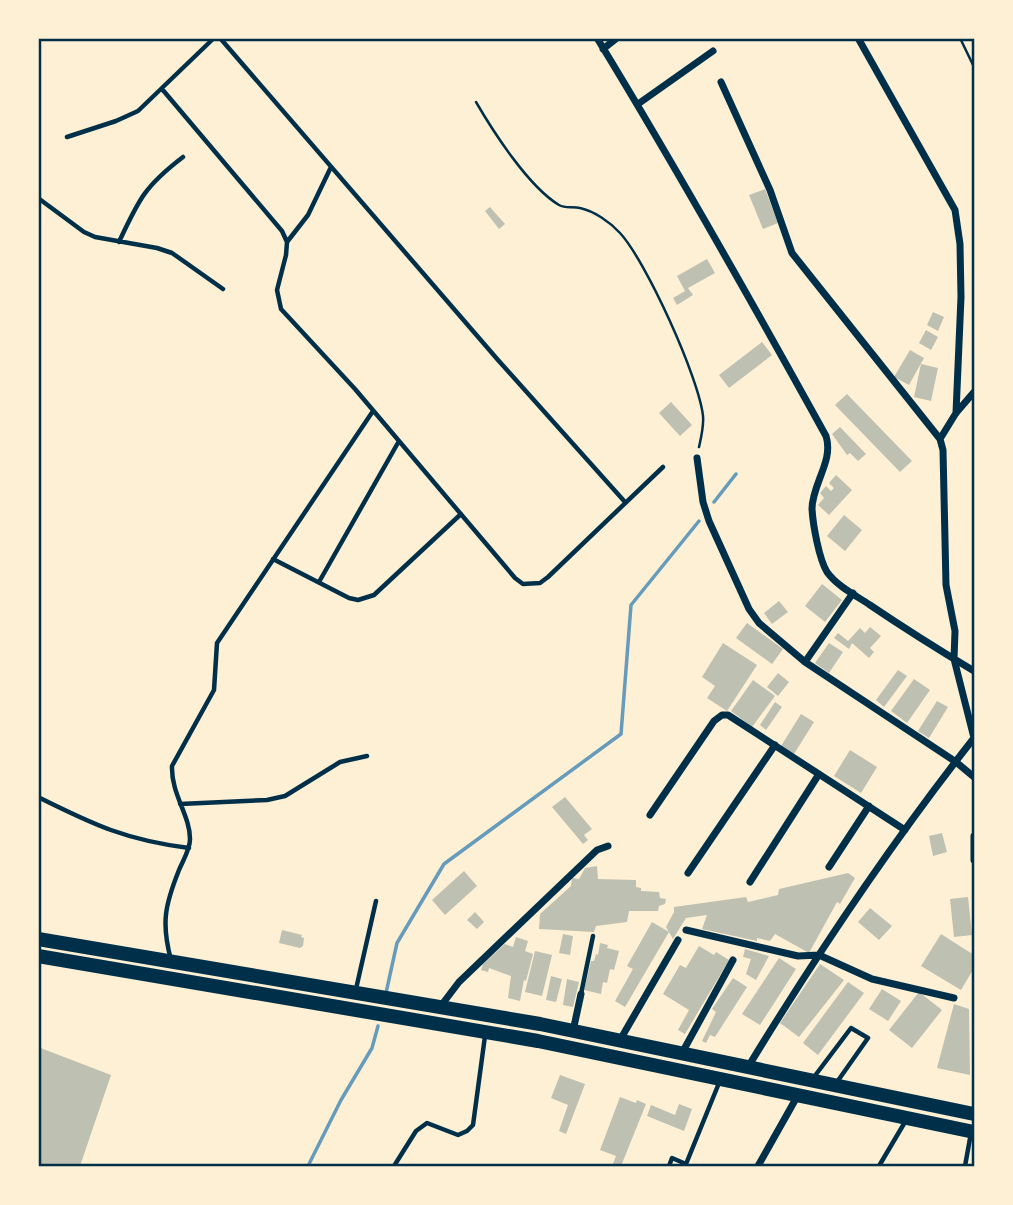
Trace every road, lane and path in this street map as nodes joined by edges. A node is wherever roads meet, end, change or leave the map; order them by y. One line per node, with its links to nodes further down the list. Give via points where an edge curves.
1 (214, 38): 11 (lane)
2 (220, 38): 16 (lane)
3 (597, 38): 7 (street)
4 (617, 38): 7 (street)
5 (858, 38): 23 (street, via 954,210 961,297)
6 (960, 38): 9 (path)
7 (603, 49): 13 (street)
8 (713, 51): 13 (street)
9 (975, 67)
10 (721, 82): 24 (street, via 771,190 792,253)
11 (162, 89): 14 (lane, via 126,117); 19 (lane)
12 (476, 102): 26 (path, via 494,133 551,199 563,207 579,207 597,215 620,233 644,270 694,384 703,416)
13 (638, 104): 32 (street, via 826,436 828,452 812,512 826,570)
14 (67, 136)
15 (183, 157): 18 (lane, via 150,185)
16 (331, 167): 19 (lane, via 308,215); 28 (lane)
17 (38, 198): 18 (lane, via 83,232)
18 (119, 242): 20 (lane, via 172,253)
19 (287, 242): 22 (lane, via 277,290 281,309)
20 (223, 289)
21 (975, 392): 23 (street)
22 (373, 411): 25 (lane); 30 (lane)
23 (956, 413): 24 (street)
24 (940, 439): 33 (street)
25 (399, 441): 29 (lane); 31 (lane)
26 (697, 458): 34 (street, via 709,521 749,609 758,623)
27 (663, 467): 28 (lane)
28 (625, 502): 29 (lane, via 548,577 530,585 515,578)
29 (461, 514): 31 (lane, via 365,600 349,598)
30 (273, 559): 31 (lane); 42 (lane, via 217,643 214,690 172,766)
31 (319, 582)
32 (853, 593): 33 (street); 34 (street)
33 (954, 659): 35 (street); 38 (street, via 975,738)
34 (805, 662): 38 (street)
35 (975, 671)
36 (775, 745): 39 (street); 44 (street, via 722,715); 51 (street)
37 (367, 756): 42 (lane, via 340,762 285,796)
38 (956, 762): 40 (street); 45 (street)
39 (819, 774): 43 (street); 52 (street)
40 (975, 777)
41 (38, 797): 48 (lane, via 117,834)
42 (180, 804): 48 (lane)
43 (869, 806): 45 (street); 50 (street)
44 (650, 815)
45 (905, 830): 58 (street)
46 (975, 836): 49 (street)
47 (608, 846): 65 (street, via 597,850 459,982)
48 (189, 848): 61 (lane, via 166,902 165,937)
49 (975, 860)
50 (829, 867)
51 (688, 873)
52 (750, 882)
53 (376, 901): 62 (lane)
54 (686, 930): 58 (street, via 799,956)
55 (593, 936): 63 (lane)
56 (38, 939): 61 (highway)
57 (678, 940): 68 (street)
58 (819, 955): 64 (street, via 873,979); 70 (street)
59 (38, 956): 67 (highway)
60 (733, 960): 69 (street)
61 (171, 962): 62 (highway)
62 (355, 993): 65 (highway)
63 (581, 994): 66 (street)
64 (954, 998)
65 (440, 1007): 66 (highway)
66 (573, 1031): 68 (highway)
67 (485, 1032): 71 (highway); 78 (lane, via 472,1125 458,1135 427,1123 416,1131)
68 (620, 1041): 69 (highway)
69 (681, 1054): 70 (highway)
70 (747, 1068): 72 (highway)
71 (721, 1079): 74 (highway); 79 (lane, via 686,1164 672,1158)
72 (812, 1081): 73 (highway); 73 (lane, via 851,1028 868,1038)
73 (835, 1085): 75 (highway)
74 (798, 1094): 76 (highway); 80 (street)
75 (975, 1114)
76 (907, 1118): 77 (highway); 81 (lane)
77 (973, 1132): 82 (lane)
78 (394, 1167)
79 (668, 1167)
80 (758, 1167)
81 (879, 1167)
82 (965, 1167)

